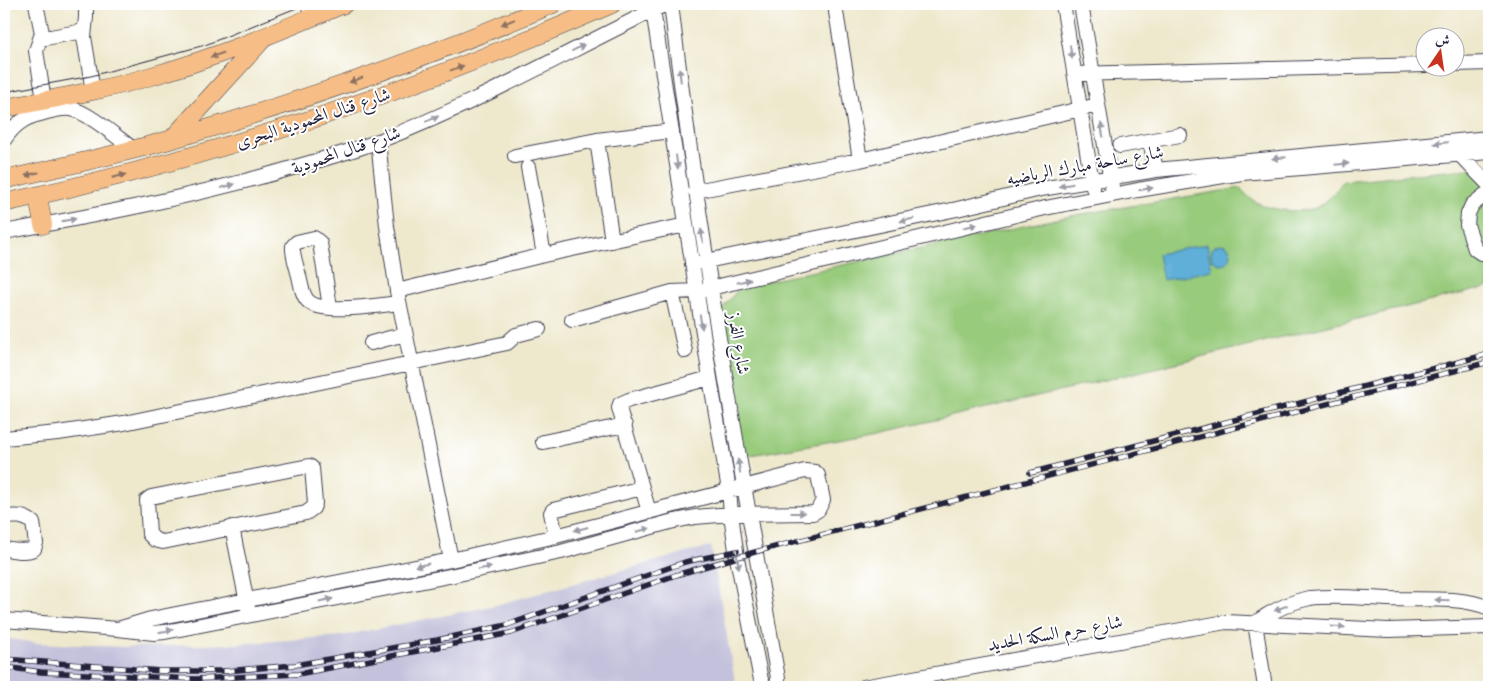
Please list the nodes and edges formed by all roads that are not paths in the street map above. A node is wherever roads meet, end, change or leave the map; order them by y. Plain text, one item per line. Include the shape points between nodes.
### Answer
1 (36, 4) edge
2 (86, 4) edge
3 (344, 4) edge
4 (553, 4) edge
5 (612, 4) edge
6 (671, 4) edge
7 (836, 4) edge
8 (1063, 4) edge
9 (1081, 4) edge
10 (659, 7) edge
11 (310, 10) edge
12 (83, 31) junction
13 (265, 37) junction
14 (40, 39) junction
15 (1489, 63) edge
16 (1416, 64) edge
17 (1466, 64) edge
18 (1075, 74) junction
19 (1093, 74) junction
20 (93, 91) junction
21 (44, 100) junction
22 (1098, 105) junction
23 (4, 108) edge
24 (1080, 108) junction
25 (676, 123) junction
26 (1180, 136) dead end
27 (1489, 138) edge
28 (172, 139) junction
29 (4, 140) edge
30 (597, 140) junction
31 (378, 141) junction
32 (1150, 141) junction
33 (1120, 146) dead end
34 (133, 149) junction
35 (1489, 152) edge
36 (1460, 155) junction
37 (516, 156) dead end
38 (860, 160) junction
39 (528, 167) dead end
40 (1156, 170) junction
41 (1110, 178) junction
42 (4, 180) edge
43 (1092, 181) junction
44 (695, 190) junction
45 (1488, 190) edge
46 (1113, 195) junction
47 (38, 196) junction
48 (1095, 198) junction
49 (4, 203) edge
50 (686, 224) junction
51 (43, 225) junction
52 (4, 232) edge
53 (612, 241) junction
54 (1489, 252) edge
55 (544, 255) junction
56 (699, 263) junction
57 (711, 288) junction
58 (696, 291) junction
59 (672, 292) junction
60 (398, 297) junction
61 (330, 307) junction
62 (572, 320) dead end
63 (539, 329) dead end
64 (405, 334) junction
65 (371, 343) dead end
66 (685, 350) dead end
67 (410, 363) junction
68 (710, 378) junction
69 (624, 425) junction
70 (4, 438) edge
71 (543, 442) dead end
72 (642, 488) junction
73 (736, 488) junction
74 (692, 502) junction
75 (666, 507) junction
76 (649, 512) junction
77 (731, 514) junction
78 (749, 514) junction
79 (4, 517) edge
80 (695, 517) junction
81 (670, 522) junction
82 (232, 527) junction
83 (556, 536) junction
84 (4, 549) edge
85 (451, 560) junction
86 (246, 600) junction
87 (1489, 608) edge
88 (250, 616) junction
89 (4, 620) edge
90 (1254, 622) junction
91 (1489, 627) edge
92 (118, 629) junction
93 (765, 687) edge
94 (777, 687) edge
95 (863, 687) edge
96 (1266, 687) edge

1 - 14 street via 42,33
2 - 12 street
3 - 11 main road
4 -> 28 main road, شارع قنال المحمودية البحرى via 357,80
47 -> 5 main road, شارع قنال المحمودية البحرى via 173,162 315,119 466,65
25 -> 6 street, شارع الفرز
7 - 38 street
8 -> 18 street
9 - 19 street
10 - 25 street, شارع الفرز
31 -> 10 street, شارع قنال المحمودية via 505,85
11 - 13 main road
12 - 14 street
12 - 20 street
13 -> 20 main road via 149,77
13 - 28 main road
14 - 21 street via 36,51
15 - 17 street
16 - 19 street
18 - 19 street
18 - 24 street
19 - 22 street
20 - 21 main road
21 - 23 main road
22 - 24 street
41 -> 22 street
24 - 38 street
24 - 43 street
25 - 30 street
25 - 44 street, شارع الفرز
25 -> 50 street, شارع الفرز
26 - 32 street
27 -> 40 street, شارع ساحة مبارك الرياضيه
28 - 34 main road, شارع قنال المحمودية البحرى
29 - 34 street via 22,120 66,109 81,113
30 - 37 street
30 - 53 street
51 -> 31 street, شارع قنال المحمودية via 219,188
31 - 60 street
32 - 33 street
32 - 40 street
34 -> 42 main road, شارع قنال المحمودية البحرى
35 - 36 street, شارع ساحة مبارك الرياضيه
36 - 45 street
46 -> 36 street, شارع ساحة مبارك الرياضيه via 1242,174
38 - 44 street
39 - 55 street
40 - 41 street, شارع ساحة مبارك الرياضيه
41 - 43 street, شارع ساحة مبارك الرياضيه
41 - 46 street
43 - 48 street
43 -> 56 street, شارع ساحة مبارك الرياضيه
56 -> 44 street, شارع الفرز
45 - 54 street via 1472,205 1467,220 1475,249 1481,253
46 - 48 street, شارع ساحة مبارك الرياضيه
47 - 49 main road, شارع قنال المحمودية البحرى
47 - 51 main road
57 -> 48 street, شارع ساحة مبارك الرياضيه
50 - 53 street
50 - 56 street, شارع الفرز
51 - 52 street, شارع قنال المحمودية
53 - 55 street
55 - 60 street
56 - 57 street, شارع الفرز
56 - 58 street, شارع الفرز
57 - 58 street, شارع ساحة مبارك الرياضيه
73 -> 57 street, شارع الفرز
58 - 59 street, شارع ساحة مبارك الرياضيه
58 -> 68 street, شارع الفرز
59 - 62 street, شارع ساحة مبارك الرياضيه
59 - 66 street
60 - 61 street via 351,308
60 - 64 street
61 - 61 street via 316,306 305,297 292,249 297,242 314,238 320,243
63 - 67 street via 516,335 507,343
64 - 65 street
64 - 67 street
67 - 70 street via 124,423
67 - 85 street
68 - 69 street via 622,403 619,408
68 - 73 street, شارع الفرز
69 - 71 street
69 - 72 street
72 - 76 street
72 - 83 street via 553,510
73 - 74 street
73 - 77 street, شارع الفرز
73 - 78 street, شارع الفرز
78 -> 73 street via 813,513 823,500 818,475 805,471
74 - 75 street
74 - 80 street
75 - 76 street
75 - 81 street
76 -> 83 street
77 - 78 street
77 - 80 street
77 -> 93 street, شارع الفرز via 759,671
78 - 94 street, شارع الفرز
79 - 84 street via 29,519 33,523 36,543 34,549 23,552
80 - 81 street
88 -> 81 street via 561,552
82 - 82 street via 163,542 155,540 149,534 147,500 156,494 296,468 312,468 315,503 310,511
82 - 86 street
83 - 85 street
85 -> 86 street
86 - 88 street
86 - 92 street via 151,618
87 -> 90 street, شارع حرم السكة الحديد via 1463,601 1311,598 1291,603
92 -> 88 street via 154,633
89 - 92 street
90 -> 91 street, شارع حرم السكة الحديد via 1388,630
90 - 95 street, شارع حرم السكة الحديد via 1214,624
90 - 96 street

